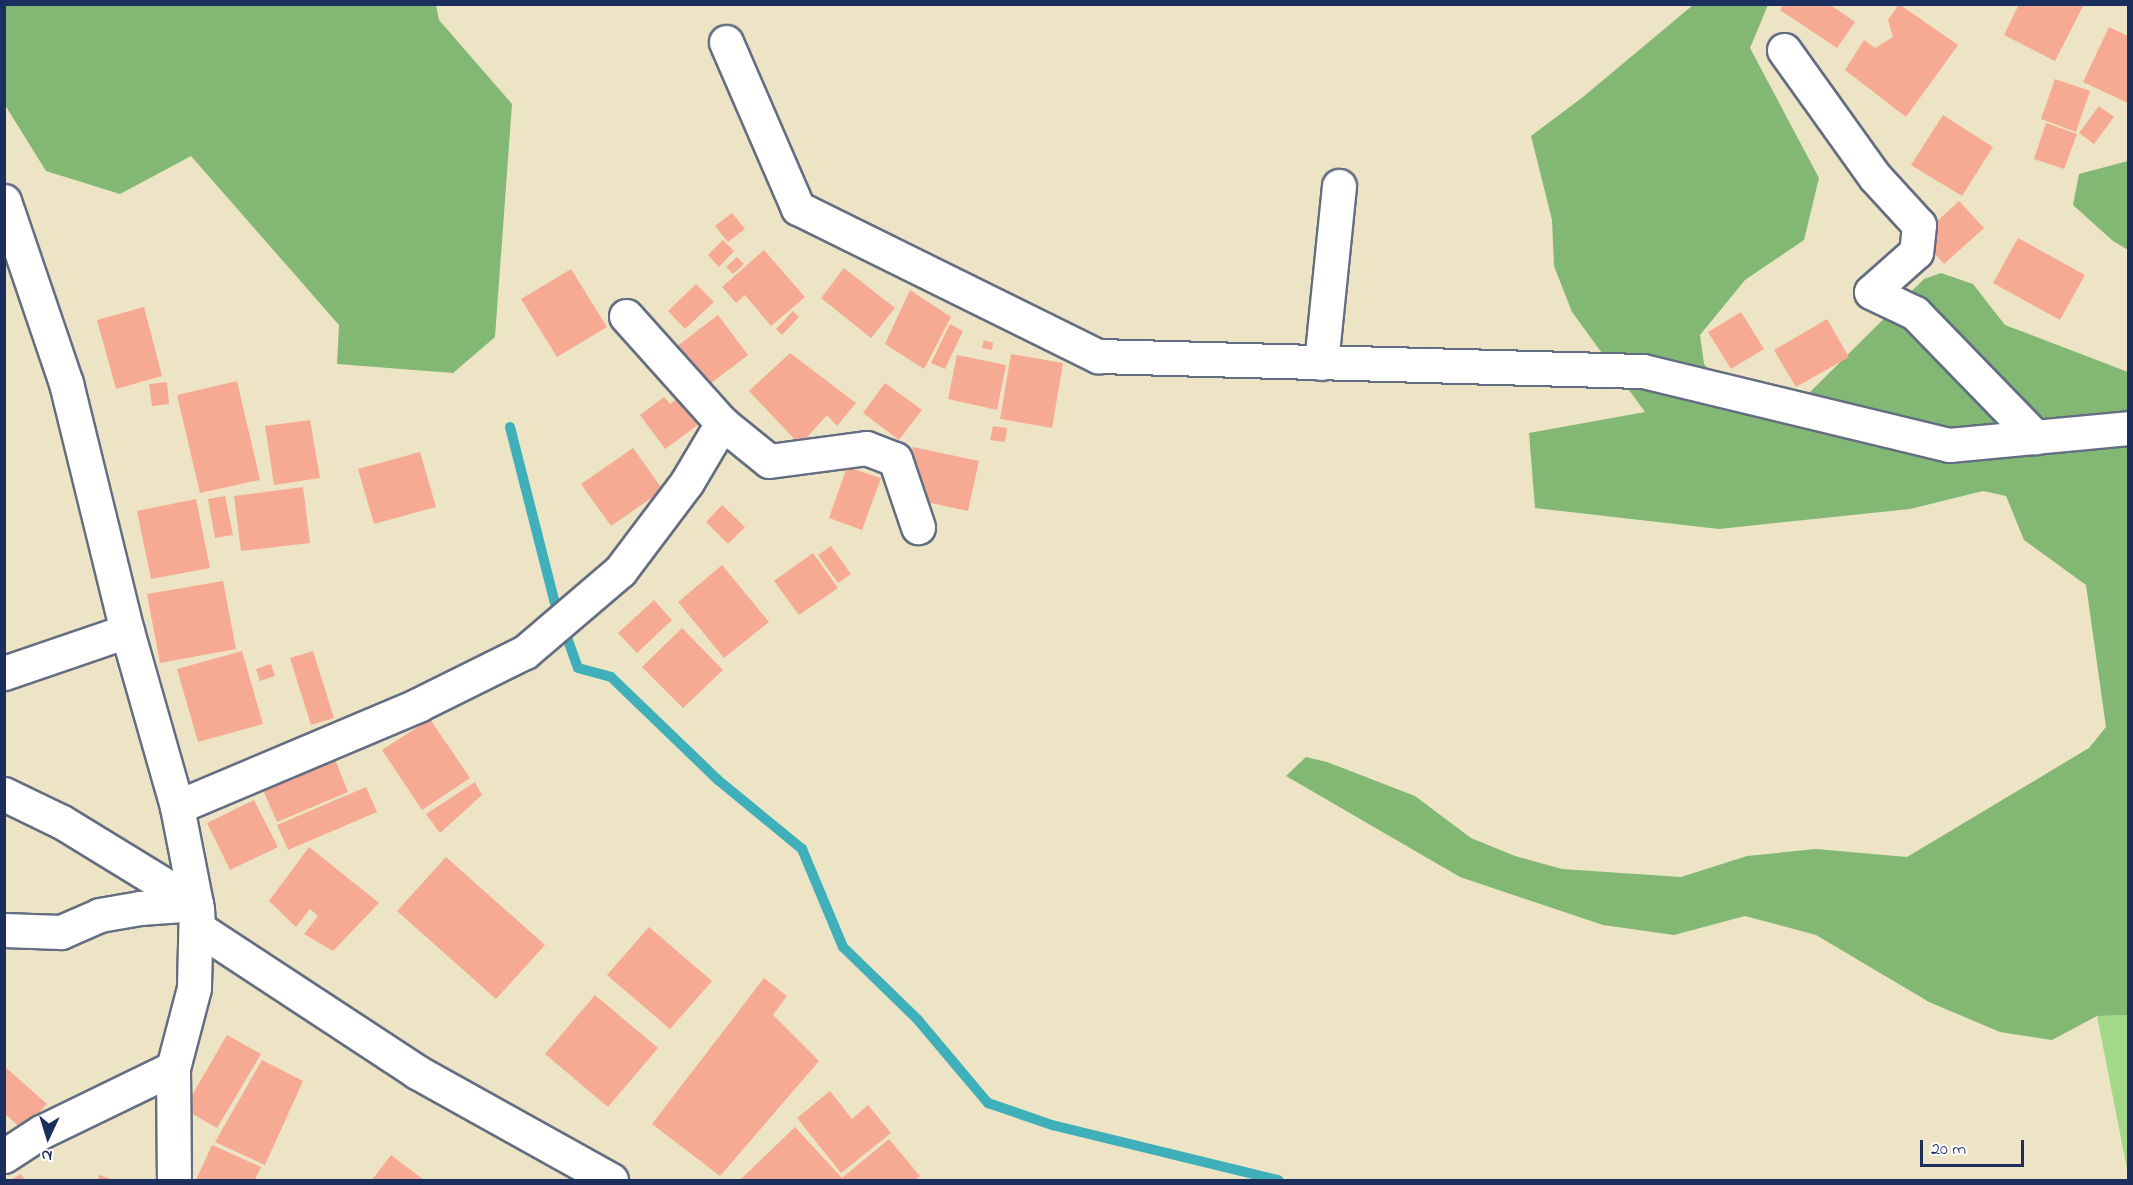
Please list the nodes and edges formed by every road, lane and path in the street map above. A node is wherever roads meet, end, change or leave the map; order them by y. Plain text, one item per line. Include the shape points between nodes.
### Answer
1 (726, 42) dead end
2 (1784, 50) dead end
3 (1339, 186) dead end
4 (4, 201) edge
5 (626, 316) dead end
6 (1321, 363) junction
7 (722, 423) junction
8 (2128, 428) edge
9 (2035, 437) junction
10 (918, 527) dead end
11 (127, 631) junction
12 (4, 673) edge
13 (4, 794) edge
14 (177, 807) junction
15 (196, 904) junction
16 (4, 930) edge
17 (173, 1068) junction
18 (4, 1156) edge
19 (174, 1180) edge
20 (611, 1180) edge

1 - 6 street via 798,208 1098,356
2 - 9 street via 1875,177 1919,225 1916,252 1871,292 1916,313
3 - 6 street
4 - 11 street via 66,383
5 - 7 street
6 - 9 street via 1643,371 1949,445
7 - 10 street via 769,461 866,448 895,459
7 - 14 street via 687,482 620,572 525,652 418,705
8 - 9 street
11 - 12 street
11 - 14 street
13 - 15 street via 62,822
14 - 15 street
15 - 16 street via 100,915 61,932
15 - 17 street via 194,988
15 - 20 street via 198,928 417,1072
17 - 18 street via 41,1132
17 - 19 street

